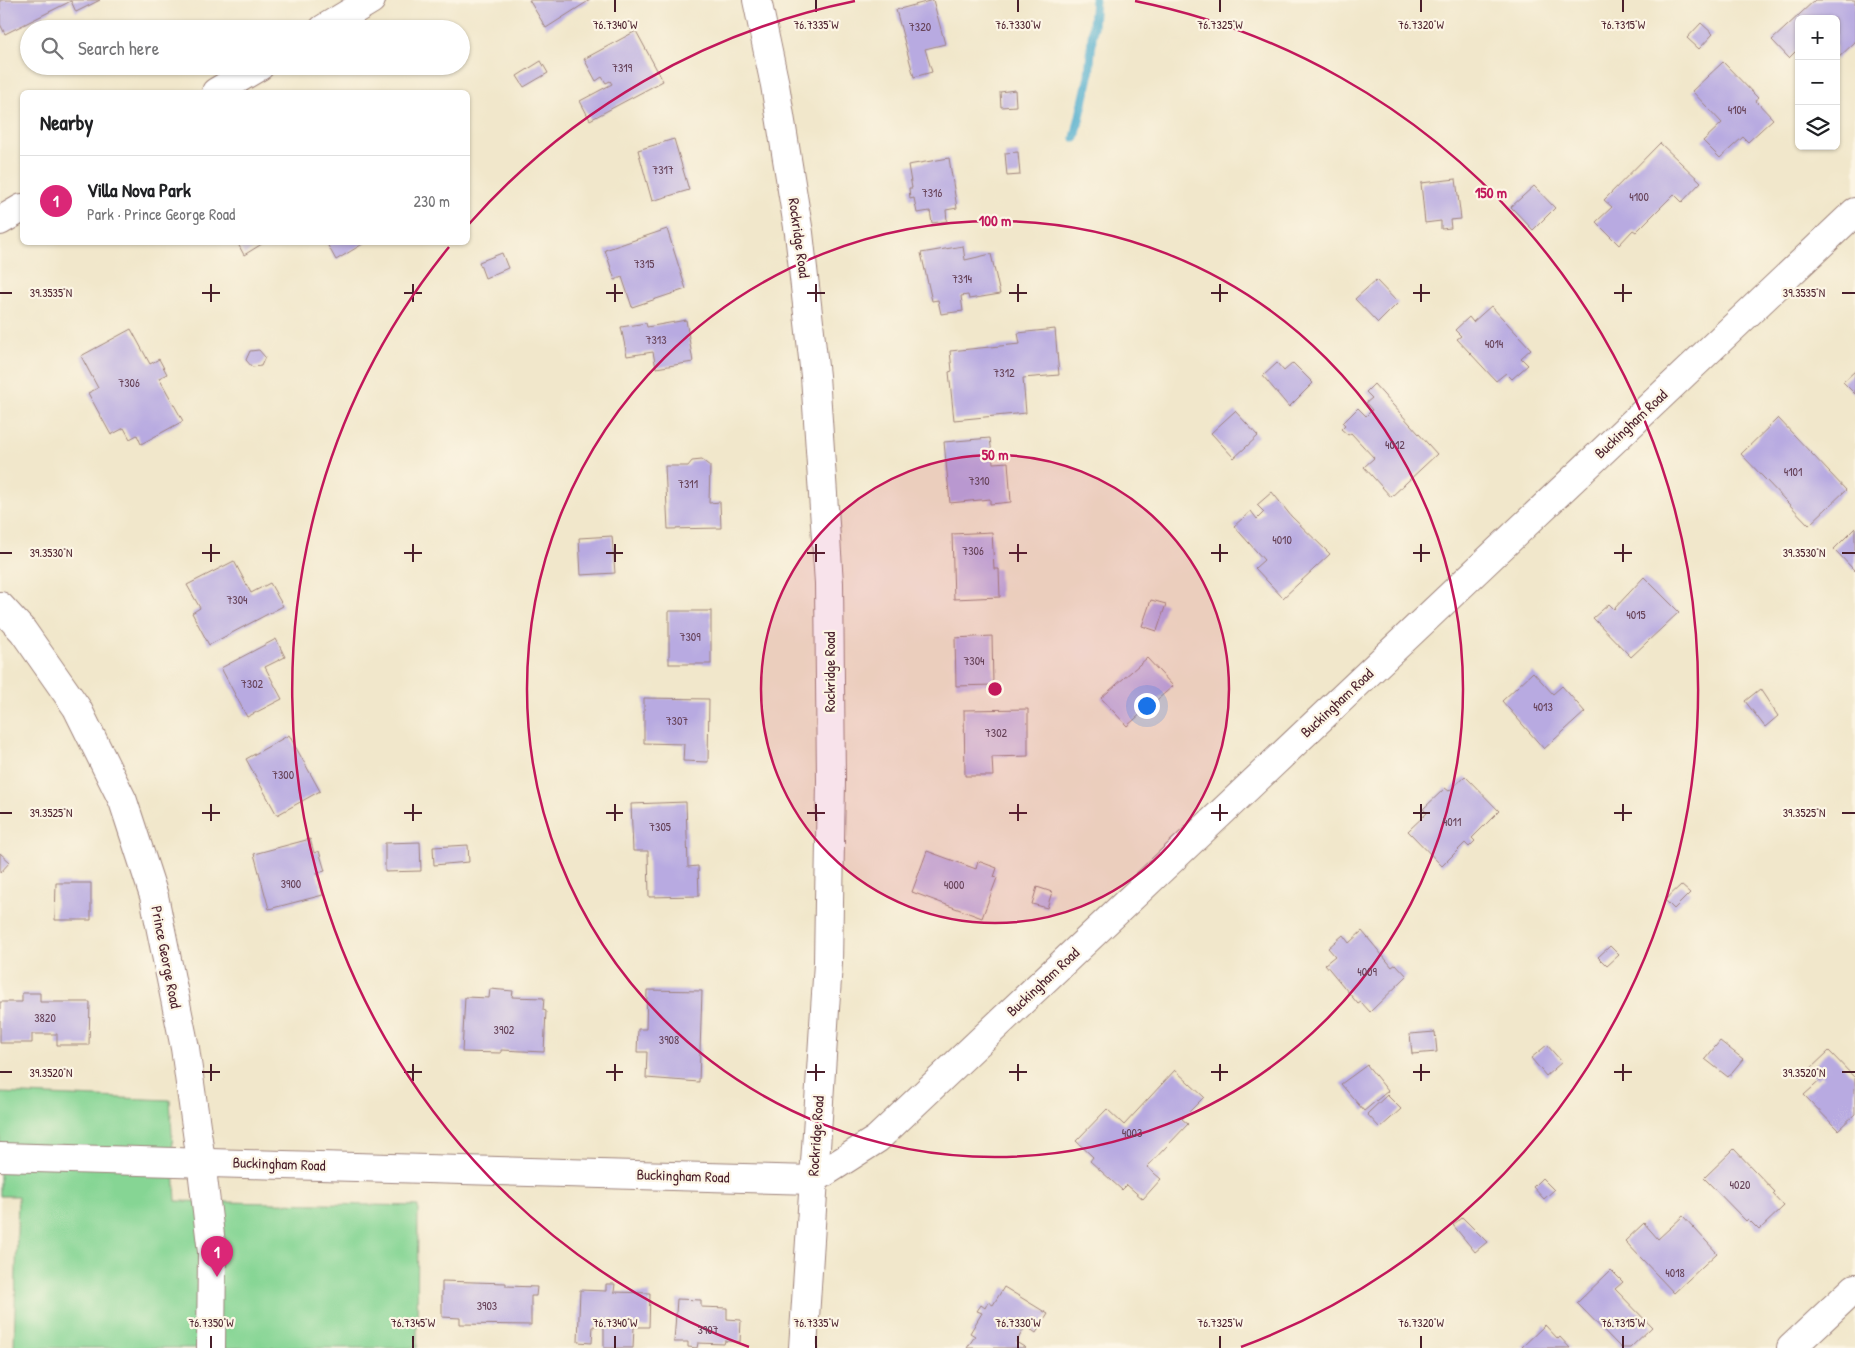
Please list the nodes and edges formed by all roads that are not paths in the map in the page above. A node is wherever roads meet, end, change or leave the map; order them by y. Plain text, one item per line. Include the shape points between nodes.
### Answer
1 (371, 0) edge
2 (757, 0) edge
3 (338, 20) edge
4 (245, 75) edge
5 (219, 90) edge
6 (20, 209) edge
7 (1855, 212) edge
8 (0, 221) edge
9 (0, 606) edge
10 (0, 1157) edge
11 (202, 1161) junction
12 (813, 1180) junction
13 (1855, 1288) edge
14 (211, 1348) edge
15 (803, 1348) edge
16 (1791, 1348) edge

1 - 3 street
2 - 12 street, Rockridge Road via 775,85 799,233 815,376 829,584 831,780 828,963
4 - 5 street
6 - 8 street
7 - 12 street, Buckingham Road via 877,1139
9 - 11 street, Prince George Road via 23,631 77,708 123,801 154,896 185,1048
10 - 11 street, Buckingham Road
11 - 12 street, Buckingham Road
11 - 14 street, Prince George Road via 212,1252
12 - 15 street, Rockridge Road
13 - 16 street

